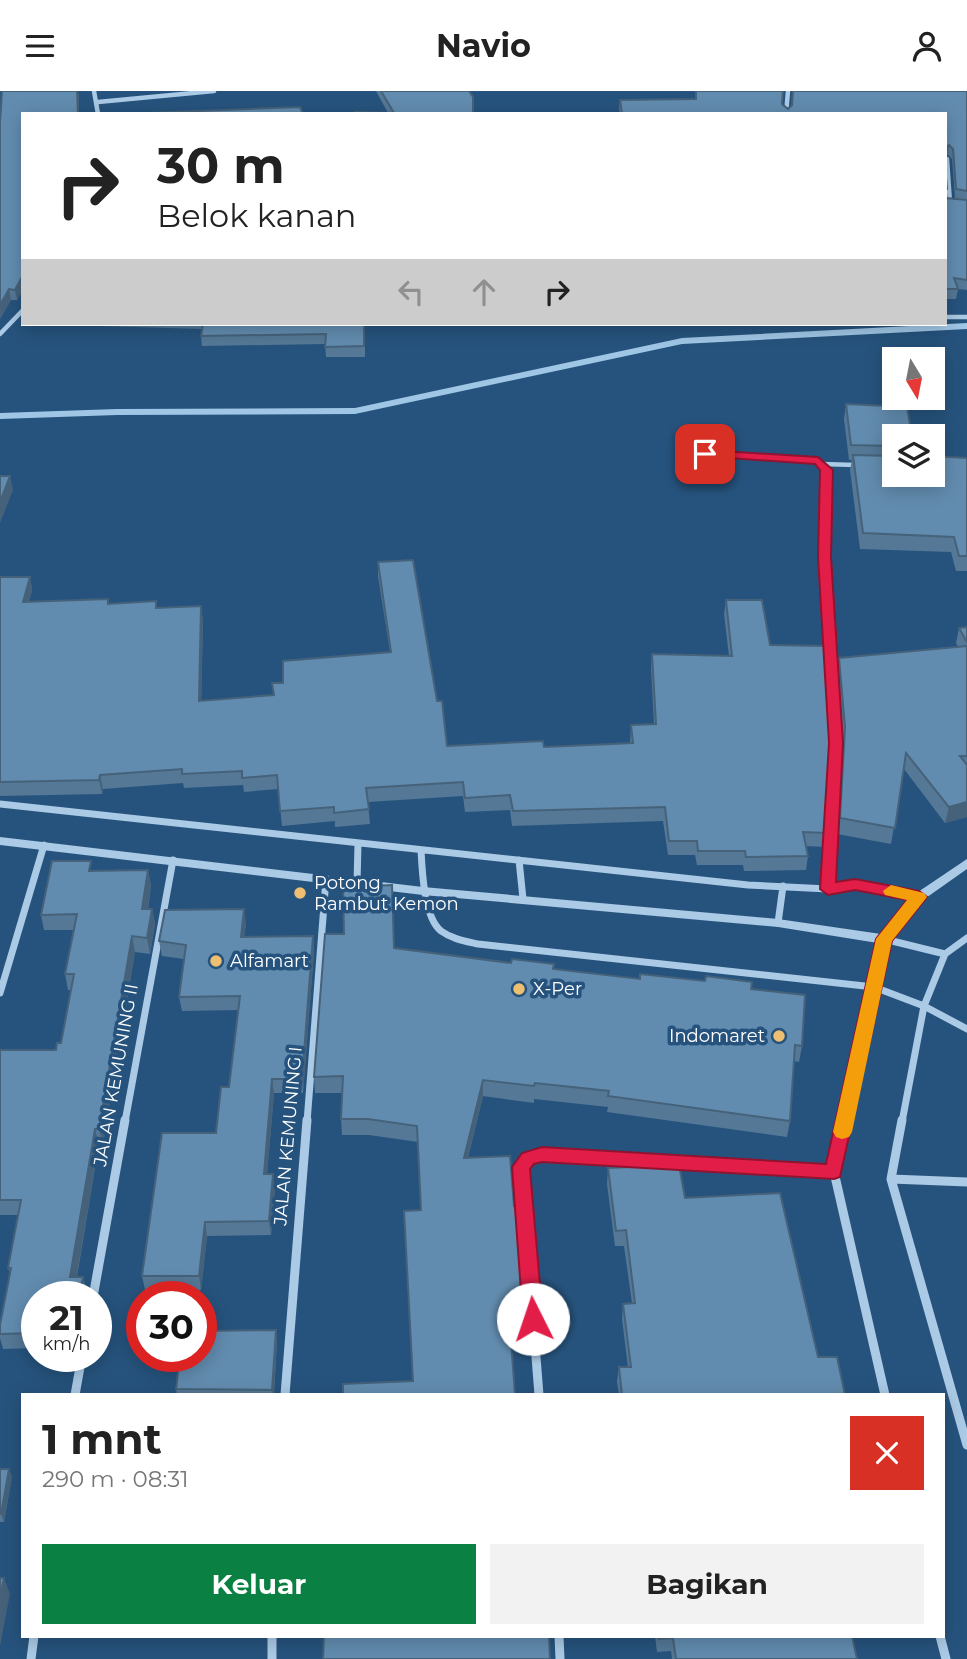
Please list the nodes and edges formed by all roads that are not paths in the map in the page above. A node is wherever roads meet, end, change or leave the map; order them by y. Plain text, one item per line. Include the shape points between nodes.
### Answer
1 (94, 91) edge
2 (214, 91) edge
3 (788, 91) edge
4 (98, 102) junction
5 (99, 112) edge
6 (786, 112) edge
7 (947, 159) edge
8 (948, 203) edge
9 (959, 204) edge
10 (21, 312) edge
11 (947, 317) edge
12 (967, 317) edge
13 (0, 334) edge
14 (682, 453) dead end
15 (821, 464) junction
16 (858, 465) edge
17 (0, 804) edge
18 (0, 841) edge
19 (358, 843) junction
20 (44, 845) junction
21 (421, 850) junction
22 (173, 860) junction
23 (519, 860) junction
24 (967, 863) edge
25 (357, 879) junction
26 (326, 880) junction
27 (422, 885) junction
28 (828, 889) junction
29 (782, 890) junction
30 (523, 893) junction
31 (919, 897) junction
32 (779, 918) junction
33 (967, 938) edge
34 (884, 939) junction
35 (945, 954) junction
36 (874, 987) junction
37 (0, 993) edge
38 (924, 1006) junction
39 (967, 1029) edge
40 (834, 1172) junction
41 (891, 1179) junction
42 (967, 1182) edge
43 (96, 1281) edge
44 (79, 1372) edge
45 (75, 1393) edge
46 (285, 1393) edge
47 (539, 1393) edge
48 (885, 1393) edge
49 (967, 1445) edge
50 (34, 1638) edge
51 (272, 1638) edge
52 (559, 1638) edge
53 (941, 1638) edge
54 (31, 1659) edge
55 (272, 1659) edge
56 (560, 1659) edge
57 (946, 1659) edge

1 - 4 street
2 - 4 street
3 - 6 street
4 - 5 street
7 - 8 street
8 - 9 street
10 - 13 street
11 - 12 street
14 - 15 street
15 - 16 lane
15 - 28 street via 826,470 824,557 836,743
17 - 19 street
18 - 20 street
19 - 21 street
19 - 25 street
20 - 22 street
20 - 37 street
21 - 23 street
21 - 27 street
22 - 26 street
22 - 43 street, JALAN KEMUNING II
23 - 29 street
23 - 30 street
24 - 31 street
25 - 26 street
25 - 27 street
26 - 46 street, JALAN KEMUNING I
27 - 30 street
27 - 36 street via 438,929 478,944
28 - 29 street
28 - 31 street via 855,885
29 - 32 street
30 - 32 street
31 - 34 street
32 - 34 street
33 - 35 street
34 - 35 street
34 - 36 street
35 - 38 street
36 - 38 street
36 - 40 street
38 - 39 street
38 - 41 street
40 - 47 street via 542,1155 528,1158 521,1167
40 - 48 street
41 - 42 street
41 - 49 street
44 - 45 street
50 - 54 street
51 - 55 street
52 - 56 street
53 - 57 street

